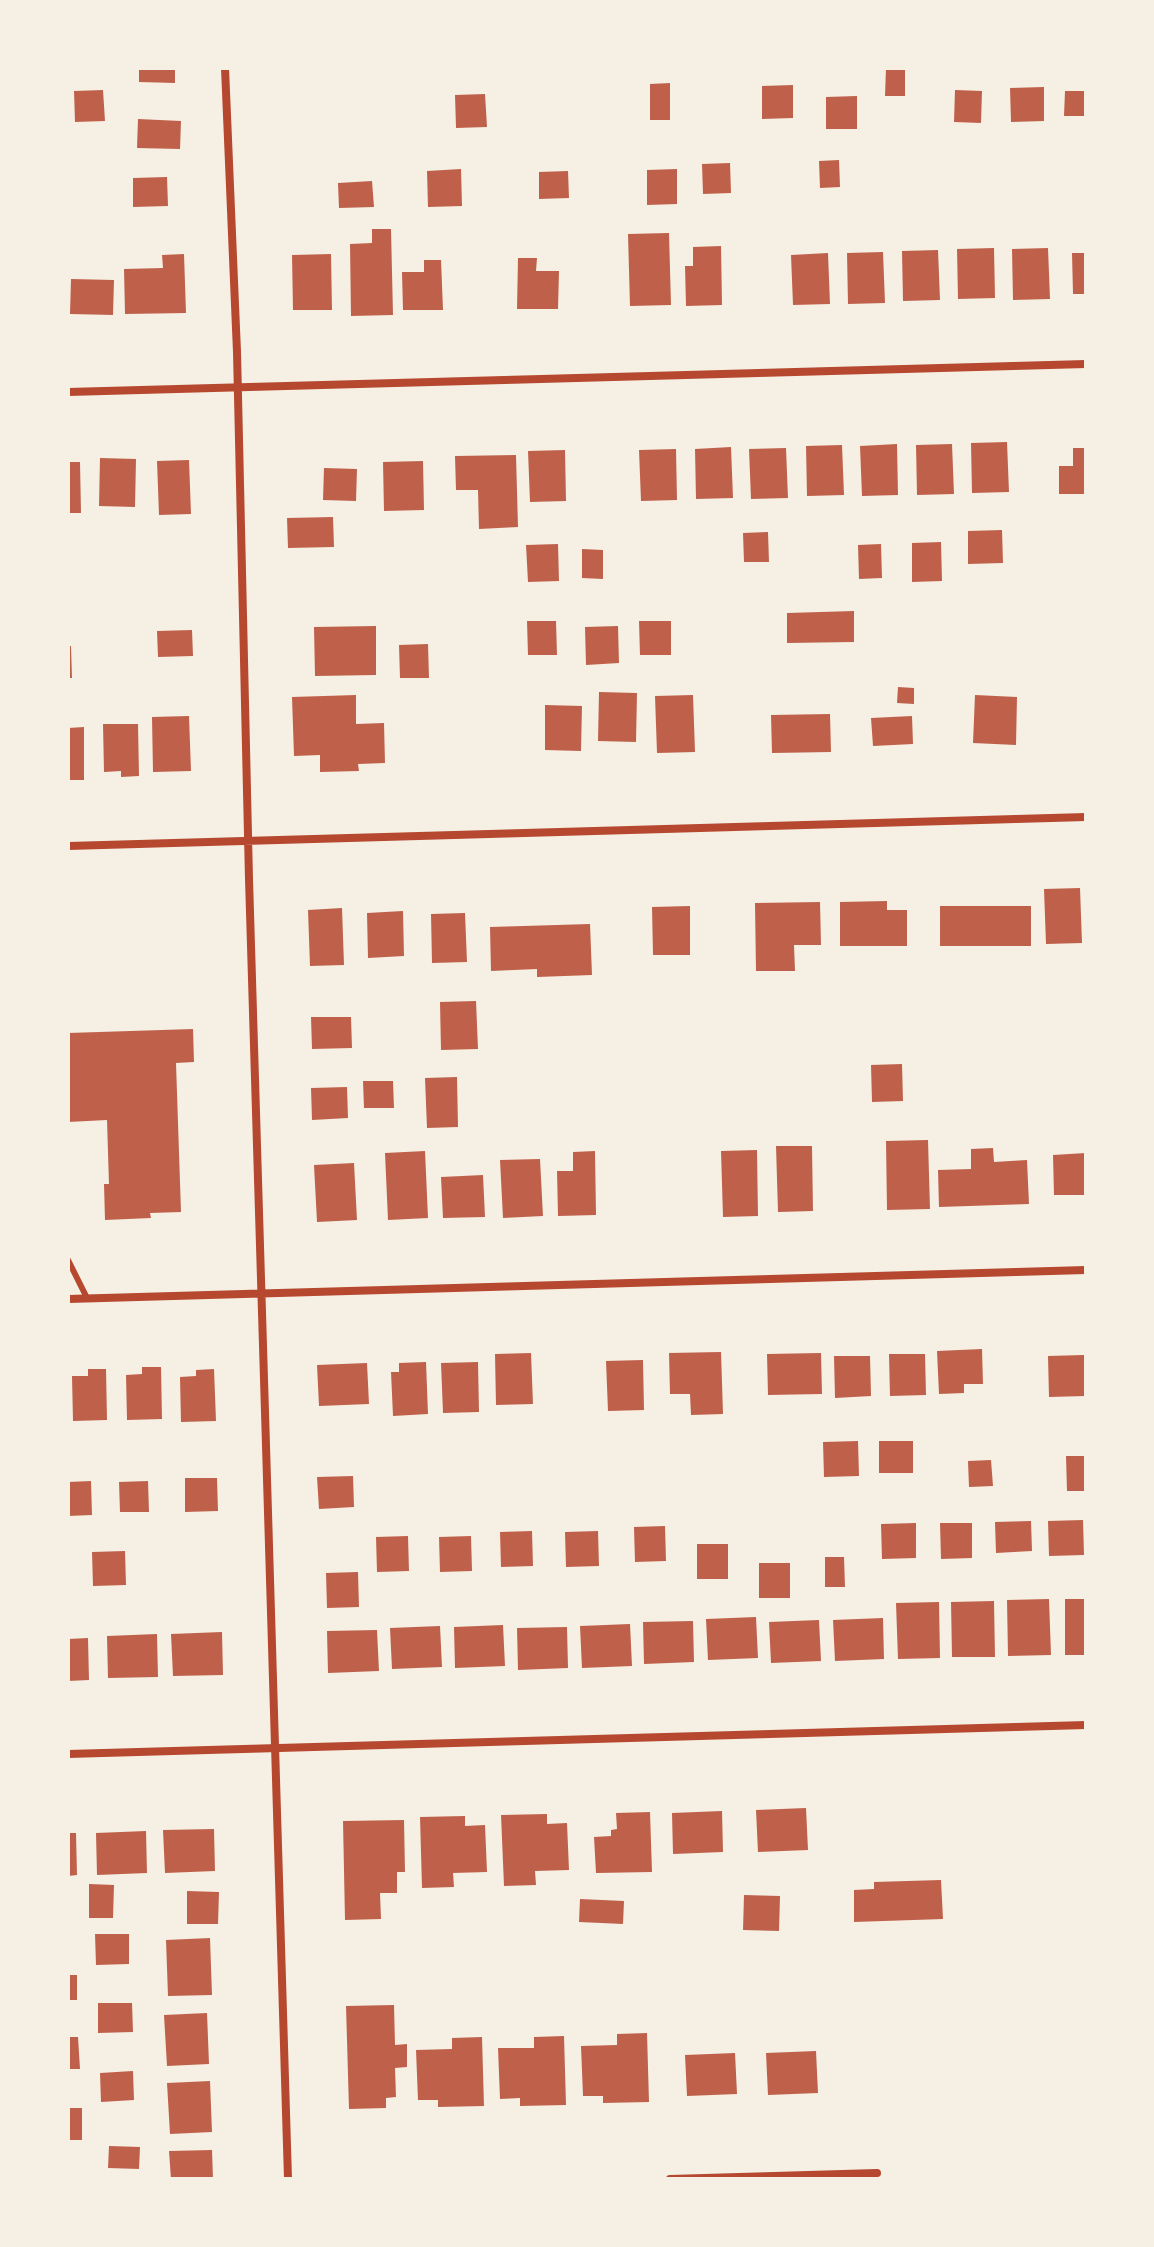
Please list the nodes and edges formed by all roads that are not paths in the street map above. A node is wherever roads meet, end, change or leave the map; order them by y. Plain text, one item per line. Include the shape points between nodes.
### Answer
1 (225, 68) edge
2 (1086, 364) edge
3 (238, 387) junction
4 (68, 392) edge
5 (1086, 817) edge
6 (248, 841) junction
7 (68, 846) edge
8 (68, 1260) edge
9 (1086, 1270) edge
10 (262, 1294) junction
11 (87, 1298) junction
12 (68, 1299) edge
13 (1086, 1725) edge
14 (275, 1748) junction
15 (68, 1754) edge
16 (877, 2173) dead end
17 (288, 2179) edge
18 (670, 2179) edge
19 (687, 2179) edge

1 - 3 street
2 - 3 street
3 - 4 street
3 - 6 street
5 - 6 street
6 - 7 street
6 - 10 street
8 - 11 lane
9 - 10 street
10 - 11 street
10 - 14 street
11 - 12 street
13 - 14 street
14 - 15 street
14 - 17 street
16 - 19 street
18 - 19 street

